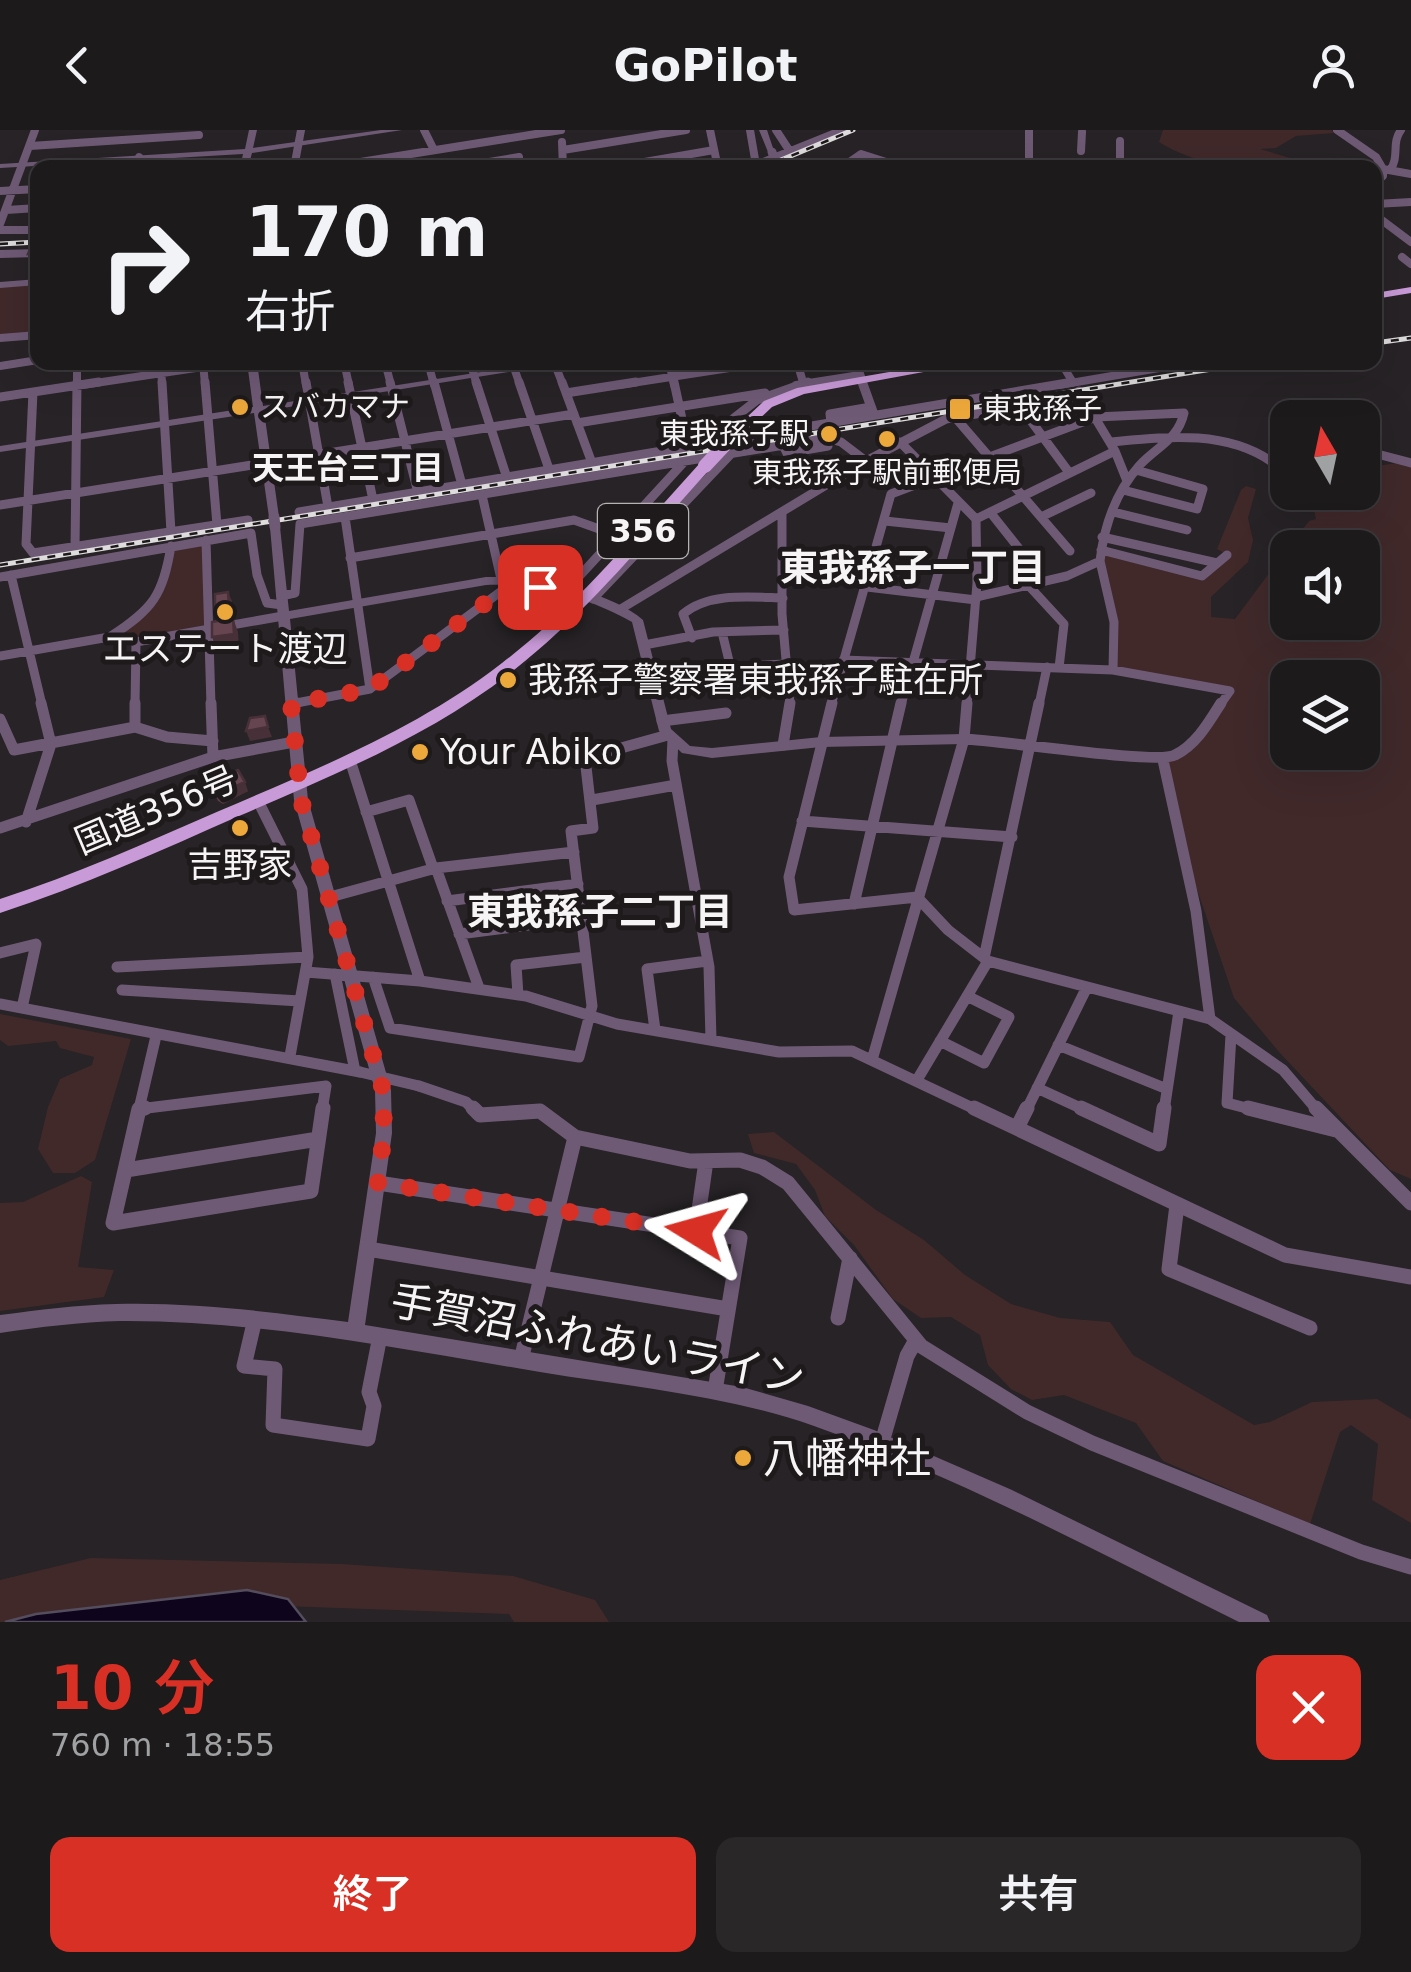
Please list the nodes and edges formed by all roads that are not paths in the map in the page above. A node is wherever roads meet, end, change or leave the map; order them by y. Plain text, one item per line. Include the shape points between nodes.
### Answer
1 (36, 130) edge
2 (254, 130) edge
3 (301, 130) edge
4 (398, 130) edge
5 (424, 130) edge
6 (561, 130) edge
7 (686, 130) edge
8 (710, 130) edge
9 (750, 130) edge
10 (763, 130) edge
11 (776, 130) edge
12 (817, 130) edge
13 (843, 130) edge
14 (1029, 130) edge
15 (1337, 130) edge
16 (1401, 130) edge
17 (1082, 132) edge
18 (200, 133) edge
19 (518, 137) junction
20 (823, 140) junction
21 (1120, 141) dead end
22 (298, 145) junction
23 (30, 146) junction
24 (434, 150) junction
25 (562, 150) junction
26 (714, 150) junction
27 (248, 151) junction
28 (1081, 151) dead end
29 (791, 153) junction
30 (193, 154) junction
31 (518, 157) junction
32 (151, 160) edge
33 (191, 160) edge
34 (246, 160) edge
35 (295, 160) edge
36 (395, 160) edge
37 (500, 160) edge
38 (518, 160) edge
39 (563, 160) edge
40 (656, 160) edge
41 (716, 160) edge
42 (752, 160) edge
43 (770, 160) edge
44 (775, 160) edge
45 (852, 160) edge
46 (879, 160) edge
47 (1029, 160) edge
48 (1120, 160) edge
49 (1378, 160) edge
50 (22, 164) junction
51 (30, 164) edge
52 (1382, 165) edge
53 (0, 166) edge
54 (1386, 170) junction
55 (1411, 174) edge
56 (1382, 177) edge
57 (30, 189) edge
58 (13, 190) junction
59 (0, 191) edge
60 (1411, 202) edge
61 (1382, 204) edge
62 (30, 208) edge
63 (6, 210) junction
64 (1382, 220) edge
65 (0, 227) edge
66 (30, 229) edge
67 (1411, 242) edge
68 (30, 253) edge
69 (0, 254) edge
70 (1402, 256) dead end
71 (1411, 264) edge
72 (30, 283) edge
73 (0, 285) edge
74 (1411, 290) edge
75 (1382, 295) edge
76 (30, 336) edge
77 (0, 338) edge
78 (30, 361) edge
79 (0, 366) edge
80 (77, 370) edge
81 (152, 370) edge
82 (162, 370) edge
83 (203, 370) edge
84 (253, 370) edge
85 (304, 370) edge
86 (346, 370) edge
87 (387, 370) edge
88 (430, 370) edge
89 (473, 370) edge
90 (499, 370) edge
91 (514, 370) edge
92 (560, 370) edge
93 (670, 370) edge
94 (717, 370) edge
95 (799, 370) edge
96 (858, 370) edge
97 (900, 370) edge
98 (1065, 370) edge
99 (1148, 370) edge
100 (475, 377) junction
101 (672, 377) junction
102 (861, 378) junction
103 (803, 382) junction
104 (433, 383) junction
105 (1073, 383) junction
106 (76, 386) junction
107 (392, 390) junction
108 (33, 392) junction
109 (765, 393) junction
110 (566, 394) junction
111 (351, 396) junction
112 (1082, 396) junction
113 (0, 397) edge
114 (310, 402) junction
115 (678, 406) junction
116 (1020, 406) junction
117 (259, 410) junction
118 (873, 411) junction
119 (954, 416) junction
120 (1096, 417) junction
121 (207, 418) junction
122 (575, 418) junction
123 (532, 420) junction
124 (165, 424) junction
125 (491, 427) junction
126 (448, 434) junction
127 (1043, 436) junction
128 (1174, 436) junction
129 (76, 438) junction
130 (405, 441) junction
131 (900, 442) junction
132 (702, 443) junction
133 (31, 444) junction
134 (1112, 446) junction
135 (688, 447) junction
136 (362, 448) junction
137 (0, 449) edge
138 (785, 449) junction
139 (732, 453) junction
140 (318, 454) junction
141 (1380, 454) edge
142 (989, 456) junction
143 (1270, 460) edge
144 (685, 461) junction
145 (866, 462) junction
146 (1411, 462) edge
147 (266, 463) junction
148 (592, 463) junction
149 (1068, 470) junction
150 (1136, 470) junction
151 (213, 472) junction
152 (550, 472) junction
153 (507, 478) junction
154 (934, 478) junction
155 (168, 479) junction
156 (462, 485) junction
157 (1125, 486) junction
158 (820, 488) junction
159 (418, 492) junction
160 (1091, 493) dead end
161 (76, 494) junction
162 (482, 494) junction
163 (1020, 494) junction
164 (373, 500) junction
165 (28, 501) junction
166 (958, 503) junction
167 (0, 506) edge
168 (328, 507) junction
169 (299, 512) dead end
170 (782, 512) junction
171 (990, 512) junction
172 (1113, 512) junction
173 (344, 517) junction
174 (1041, 517) junction
175 (976, 519) junction
176 (248, 520) dead end
177 (885, 521) junction
178 (217, 526) junction
179 (951, 528) junction
180 (1187, 530) dead end
181 (170, 532) junction
182 (491, 535) junction
183 (616, 535) junction
184 (1102, 537) junction
185 (206, 540) junction
186 (171, 546) junction
187 (75, 548) junction
188 (1070, 552) dead end
189 (1227, 555) dead end
190 (1100, 556) junction
191 (350, 558) junction
192 (1218, 563) junction
193 (1017, 575) dead end
194 (6, 576) edge
195 (508, 580) junction
196 (1029, 586) junction
197 (867, 587) junction
198 (933, 595) junction
199 (580, 596) junction
200 (784, 598) junction
201 (976, 598) junction
202 (357, 603) junction
203 (282, 606) junction
204 (619, 610) junction
205 (208, 630) junction
206 (784, 630) junction
207 (722, 632) junction
208 (109, 637) junction
209 (692, 638) junction
210 (136, 642) junction
211 (644, 644) junction
212 (28, 651) junction
213 (0, 656) edge
214 (843, 660) junction
215 (914, 662) junction
216 (786, 664) junction
217 (971, 664) junction
218 (730, 665) junction
219 (1054, 668) junction
220 (1114, 670) junction
221 (652, 677) junction
222 (370, 689) junction
223 (291, 704) junction
224 (726, 713) dead end
225 (0, 719) edge
226 (662, 722) junction
227 (136, 727) junction
228 (671, 737) junction
229 (964, 739) junction
230 (891, 740) junction
231 (213, 741) junction
232 (294, 742) junction
233 (821, 742) junction
234 (50, 744) junction
235 (1034, 744) junction
236 (782, 745) junction
237 (213, 757) junction
238 (350, 760) junction
239 (1163, 760) junction
240 (298, 782) junction
241 (676, 785) junction
242 (592, 800) junction
243 (258, 801) junction
244 (366, 812) junction
245 (802, 821) junction
246 (26, 822) junction
247 (872, 826) junction
248 (0, 828) edge
249 (940, 832) junction
250 (1012, 837) junction
251 (574, 852) junction
252 (434, 868) junction
253 (388, 881) junction
254 (578, 884) junction
255 (917, 896) junction
256 (330, 897) junction
257 (447, 900) junction
258 (854, 904) junction
259 (0, 906) edge
260 (582, 918) junction
261 (459, 934) junction
262 (0, 953) edge
263 (586, 957) junction
264 (986, 959) junction
265 (707, 961) junction
266 (307, 964) junction
267 (117, 968) dead end
268 (343, 974) junction
269 (373, 977) junction
270 (420, 981) junction
271 (1088, 987) junction
272 (478, 988) junction
273 (122, 990) dead end
274 (518, 994) junction
275 (967, 996) junction
276 (300, 1001) junction
277 (0, 1004) edge
278 (22, 1008) junction
279 (1178, 1011) junction
280 (591, 1016) junction
281 (1210, 1019) junction
282 (655, 1030) junction
283 (1231, 1034) junction
284 (156, 1036) junction
285 (711, 1039) junction
286 (940, 1041) junction
287 (1058, 1045) junction
288 (290, 1056) junction
289 (872, 1060) junction
290 (357, 1072) junction
291 (918, 1080) junction
292 (1036, 1088) junction
293 (1167, 1090) junction
294 (139, 1109) junction
295 (1017, 1128) junction
296 (1336, 1130) junction
297 (575, 1137) junction
298 (318, 1138) junction
299 (706, 1161) junction
300 (126, 1170) junction
301 (378, 1183) junction
302 (1411, 1202) edge
303 (1177, 1205) junction
304 (557, 1210) junction
305 (696, 1231) junction
306 (368, 1249) junction
307 (850, 1258) junction
308 (1411, 1278) edge
309 (541, 1279) junction
310 (728, 1308) junction
311 (838, 1318) dead end
312 (256, 1319) junction
313 (0, 1324) edge
314 (1310, 1328) dead end
315 (354, 1332) junction
316 (380, 1336) junction
317 (916, 1340) junction
318 (521, 1360) junction
319 (715, 1391) junction
320 (882, 1442) junction
321 (1411, 1567) edge
322 (1260, 1622) edge

1 - 23 street
2 - 27 street
3 - 22 street
4 - 22 street
5 - 24 street
6 - 19 street
6 - 25 street
7 - 25 street
8 - 26 street
9 - 42 street
10 - 44 street, bridge
11 - 29 street
12 - 20 street
13 - 20 street
14 - 47 street
15 - 49 street
16 - 54 street via 1396,162
17 - 28 street
18 - 23 street
18 - 30 street
19 - 24 street
19 - 31 street
20 - 29 street
21 - 48 street
22 - 27 street
22 - 35 street
23 - 50 street
24 - 36 street
25 - 39 street
26 - 40 street
26 - 41 street
27 - 30 street
27 - 34 street
29 - 43 street
30 - 32 street
30 - 33 street
31 - 37 street
31 - 38 street
45 - 46 street via 860,154
50 - 51 street
50 - 53 street
50 - 58 street
52 - 54 street
54 - 55 street
54 - 56 street
57 - 58 street
58 - 59 street
58 - 63 street
60 - 61 street
62 - 63 street
63 - 65 street
64 - 67 street
65 - 66 street
68 - 69 street
70 - 71 street
72 - 73 street
74 - 75 highway
76 - 77 street
78 - 79 street
80 - 106 street
81 - 106 street
82 - 124 street
83 - 121 street
84 - 117 street
85 - 114 street
86 - 111 street
87 - 107 street
88 - 104 street
89 - 100 street
90 - 100 street
91 - 123 street
92 - 110 street
93 - 101 street
94 - 101 street
95 - 103 street
96 - 102 street
97 - 102 highway, 国道356号 / 356
98 - 105 street
99 - 105 street
100 - 104 street
100 - 125 street
101 - 110 street
101 - 115 street
102 - 103 street
102 - 118 street
102 - 199 highway, 国道356号 / 356, bridge via 778,399 758,411
103 - 109 street
104 - 107 street
104 - 126 street
105 - 112 street
105 - 118 street
106 - 108 street
106 - 129 street
107 - 111 street
107 - 130 street
108 - 113 street
108 - 133 street
109 - 115 street
109 - 132 street
110 - 122 street
111 - 114 street
111 - 136 street
112 - 116 street
112 - 120 street
114 - 117 street
114 - 140 street
115 - 122 street
115 - 135 street
116 - 119 street
116 - 127 street
117 - 121 street
117 - 147 street
118 - 132 street
119 - 131 street
119 - 142 street
120 - 127 street
120 - 128 street via 1184,413
120 - 134 street
121 - 124 street
121 - 151 street
122 - 123 street
122 - 148 street
123 - 125 street
123 - 152 street
124 - 129 street
124 - 155 street
125 - 126 street
125 - 153 street
126 - 130 street
126 - 156 street
127 - 142 street
127 - 149 street
128 - 134 street
128 - 143 street via 1238,446
128 - 150 street
129 - 133 street
129 - 161 street
130 - 136 street
130 - 159 street
131 - 145 street
131 - 154 street
132 - 135 street
133 - 137 street
133 - 165 street
134 - 149 street
134 - 157 street
135 - 148 street
136 - 140 street
136 - 164 street
138 - 139 street
138 - 145 street via 827,438
138 - 158 street via 798,474
139 - 144 street
139 - 199 street
140 - 147 street
140 - 168 street
141 - 146 street
142 - 154 street
142 - 163 street
144 - 162 street
144 - 183 street
145 - 158 street
147 - 151 street
147 - 203 street
148 - 152 street
149 - 163 street
150 - 157 street
150 - 157 street via 1204,489 1197,509
151 - 155 street
151 - 178 street
152 - 153 street
153 - 156 street
154 - 166 street
154 - 177 street via 891,494
155 - 161 street
155 - 181 street
156 - 159 street
157 - 172 street
158 - 170 street
159 - 164 street
160 - 174 street
161 - 165 street
161 - 187 street
162 - 173 street
162 - 182 street
163 - 171 street
163 - 174 street
164 - 168 street
165 - 167 street
165 - 187 street via 26,544 33,553
166 - 175 street
166 - 179 street
168 - 169 street
170 - 200 street
170 - 204 street
171 - 175 street
171 - 193 street via 1036,570
172 - 180 street
172 - 184 street
173 - 191 street
173 - 203 street via 300,524 296,593
174 - 188 street
175 - 201 street
176 - 178 street
177 - 179 street
177 - 197 street
178 - 181 street
179 - 198 street
181 - 187 street
182 - 183 street via 574,520
182 - 191 street
182 - 195 street
183 - 199 street
184 - 190 street
184 - 192 street
185 - 186 street
185 - 203 street via 252,533 267,603
185 - 205 street
186 - 194 street
186 - 208 street via 165,587 148,613
189 - 192 street
190 - 192 street via 1202,576
190 - 196 street
190 - 220 street via 1114,622
191 - 202 street
194 - 212 street
195 - 199 street
195 - 202 street
195 - 222 street
196 - 201 street
196 - 219 street via 1064,624
197 - 198 street
197 - 214 street
198 - 201 street
198 - 215 street
199 - 204 street
199 - 238 highway, 国道356号 / 356 via 526,652 480,687
200 - 206 street
200 - 209 street via 696,604 683,614
201 - 217 street
202 - 203 street
202 - 222 street
203 - 205 street
203 - 223 street
204 - 211 street via 637,620
205 - 210 street
205 - 231 street
206 - 207 street
206 - 216 street
207 - 209 street
207 - 218 street
208 - 210 street
208 - 212 street
209 - 211 street
210 - 227 street
211 - 221 street
212 - 213 street
212 - 234 street
214 - 215 street
214 - 233 street
215 - 217 street
215 - 230 street
216 - 218 street
216 - 236 street via 790,708
217 - 219 street
217 - 229 street
218 - 221 street
219 - 220 street
219 - 235 street
220 - 239 street via 1230,691 1188,748
221 - 226 street
222 - 223 street
223 - 232 street
224 - 226 street
225 - 234 street via 14,750
226 - 228 street
227 - 231 street
227 - 234 street
228 - 236 street via 700,753
228 - 241 street
228 - 242 street via 585,758
229 - 230 street
229 - 235 street
229 - 249 street
230 - 233 street
230 - 247 street
231 - 237 street
232 - 237 street
232 - 240 street
233 - 236 street
233 - 245 street
234 - 246 street
235 - 239 street
235 - 250 street
237 - 246 street
238 - 240 highway, 国道356号 / 356
238 - 244 street
239 - 281 street via 1196,911
240 - 243 highway, 国道356号 / 356
240 - 256 street
241 - 242 street
241 - 265 street
242 - 251 street via 593,828 571,832
243 - 259 highway, 国道356号 / 356
243 - 266 street via 302,889
244 - 252 street via 409,800
244 - 253 street
245 - 247 street
245 - 258 street via 788,877 794,910
246 - 248 street
247 - 249 street
247 - 258 street
249 - 250 street
249 - 255 street
250 - 264 street
251 - 252 street
251 - 254 street
252 - 253 street
252 - 257 street
253 - 256 street
253 - 270 street
254 - 257 street
254 - 260 street
255 - 258 street
255 - 264 street
255 - 289 street
256 - 268 street
257 - 261 street
260 - 261 street
260 - 263 street
261 - 272 street
262 - 278 street via 36,944
263 - 274 street via 516,965
263 - 280 street
264 - 271 street
264 - 275 street
265 - 282 street via 647,969
265 - 285 street
266 - 267 street
266 - 268 street
266 - 276 street
268 - 269 street
268 - 290 street
268 - 301 street via 383,1090
269 - 270 street
269 - 280 street via 390,1028 579,1056
270 - 272 street
271 - 279 street
271 - 287 street
272 - 274 street
273 - 276 street
274 - 280 street
275 - 286 street
275 - 286 street via 1008,1017 984,1062
276 - 288 street
277 - 278 street
278 - 284 street
279 - 281 street
279 - 293 street
280 - 282 street
281 - 283 street
282 - 285 street
283 - 296 street via 1282,1070
283 - 296 street via 1228,1102
284 - 288 street
284 - 294 street
285 - 289 street via 792,1053 852,1051
286 - 291 street
287 - 292 street
287 - 293 street
288 - 290 street
289 - 291 street
290 - 297 street, bridge via 466,1102 480,1114 540,1112
291 - 295 street
292 - 293 street via 1159,1144
292 - 295 street
294 - 298 street via 326,1086
294 - 300 street
295 - 303 street
296 - 302 street
297 - 299 street
297 - 304 street
298 - 300 street
298 - 300 street via 311,1190 114,1223
299 - 305 street
299 - 307 street via 734,1159 779,1176
301 - 304 street
301 - 306 street
303 - 308 street via 1285,1254
303 - 314 street via 1169,1269
304 - 305 street
304 - 309 street
305 - 310 street via 740,1238
306 - 309 street
306 - 315 street
307 - 311 street
307 - 317 street
309 - 310 street
309 - 318 street
310 - 319 street
312 - 313 street, 手賀沼ふれあいライン via 149,1309
312 - 315 street, 手賀沼ふれあいライン
312 - 316 street via 244,1366 275,1370 273,1425 368,1439
315 - 316 street, 手賀沼ふれあいライン
316 - 318 street, 手賀沼ふれあいライン
317 - 320 street
317 - 321 street via 1027,1412 1092,1443
318 - 319 street, 手賀沼ふれあいライン
319 - 320 street, 手賀沼ふれあいライン via 800,1411
320 - 322 street, 手賀沼ふれあいライン

